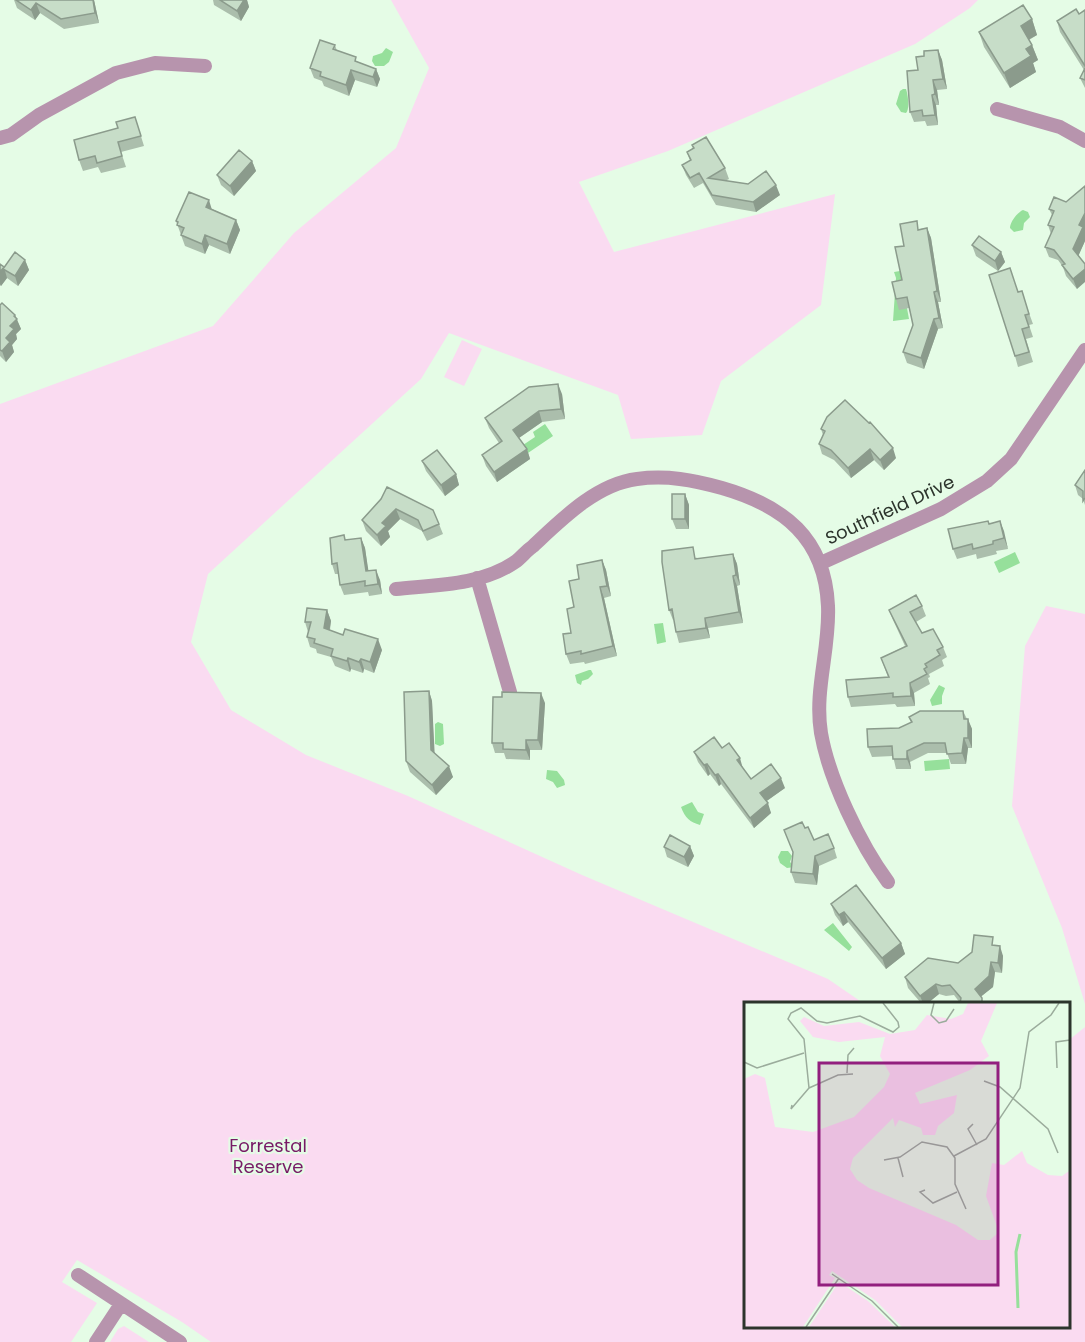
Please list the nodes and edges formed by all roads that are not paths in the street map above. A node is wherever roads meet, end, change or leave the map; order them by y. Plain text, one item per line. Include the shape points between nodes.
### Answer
1 (205, 66) dead end
2 (997, 109) dead end
3 (0, 138) edge
4 (1085, 141) edge
5 (1085, 350) edge
6 (820, 563) junction
7 (477, 578) junction
8 (396, 589) dead end
9 (510, 692) edge
10 (888, 882) dead end
11 (78, 1275) dead end
12 (121, 1304) junction
13 (96, 1342) edge
14 (180, 1342) edge

1 - 3 street via 155,63 116,73 12,135
2 - 4 street via 1060,128
5 - 6 street, Southfield Drive via 1011,459 987,481 942,508
6 - 7 street via 809,541 792,521 765,504 712,485 660,476 626,480 598,493 515,562
6 - 10 street via 828,607 821,676 822,735 836,782 855,825
7 - 8 street
7 - 9 street
11 - 12 street
12 - 13 street
12 - 14 street

